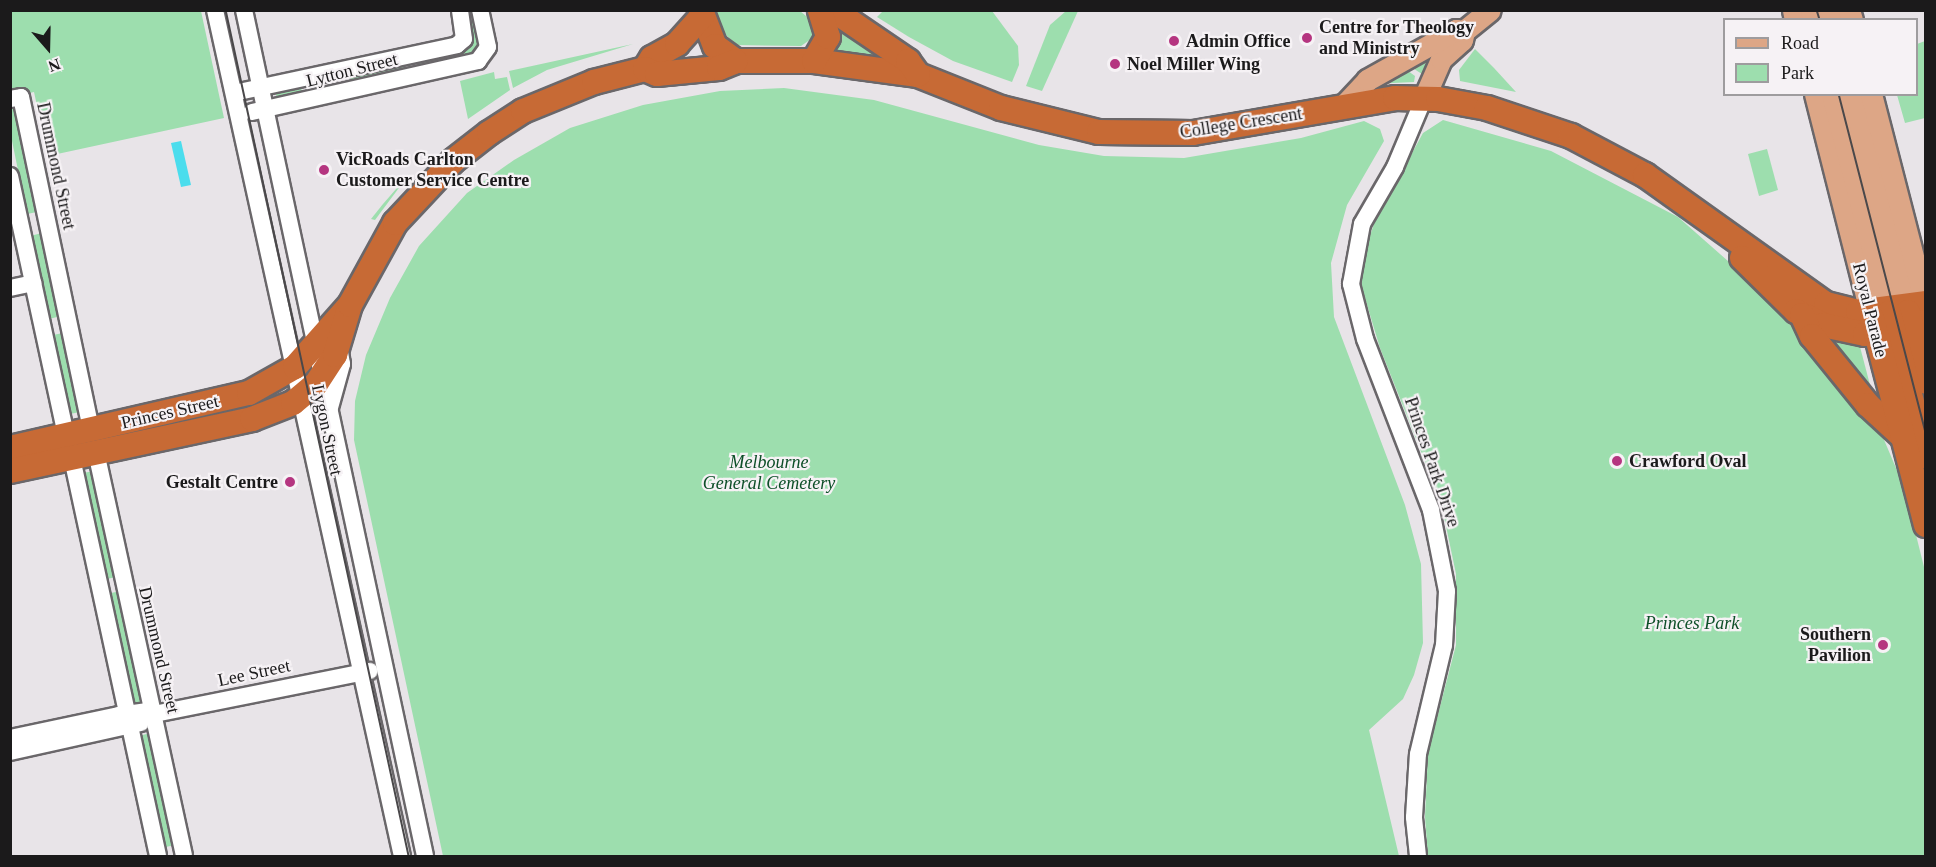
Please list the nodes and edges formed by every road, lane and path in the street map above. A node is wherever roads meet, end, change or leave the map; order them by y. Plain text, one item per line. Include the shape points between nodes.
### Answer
1 (216, 10) edge
2 (244, 10) edge
3 (460, 10) edge
4 (480, 10) edge
5 (820, 10) edge
6 (833, 10) edge
7 (1490, 10) edge
8 (702, 13) edge
9 (1464, 31) junction
10 (409, 56) junction
11 (736, 61) junction
12 (814, 61) junction
13 (645, 69) junction
14 (341, 71) junction
15 (918, 75) junction
16 (413, 76) junction
17 (306, 79) junction
18 (259, 89) junction
19 (345, 92) junction
20 (234, 93) junction
21 (1816, 96) edge
22 (1833, 96) edge
23 (1853, 96) edge
24 (1871, 96) edge
25 (1424, 98) junction
26 (10, 99) edge
27 (310, 100) junction
28 (1345, 104) junction
29 (262, 110) junction
30 (240, 115) junction
31 (1881, 169) junction
32 (10, 176) edge
33 (1696, 211) junction
34 (33, 283) junction
35 (10, 288) edge
36 (350, 305) junction
37 (1802, 315) junction
38 (1905, 315) edge
39 (315, 346) junction
40 (339, 347) junction
41 (295, 367) junction
42 (321, 378) junction
43 (1926, 382) edge
44 (301, 398) junction
45 (328, 415) junction
46 (1902, 436) junction
47 (94, 441) junction
48 (69, 447) junction
49 (10, 448) edge
50 (1926, 456) edge
51 (10, 471) edge
52 (1926, 525) edge
53 (383, 668) junction
54 (362, 672) junction
55 (154, 714) junction
56 (130, 720) junction
57 (61, 727) junction
58 (10, 738) edge
59 (74, 738) junction
60 (10, 752) edge
61 (158, 856) edge
62 (184, 856) edge
63 (402, 856) edge
64 (425, 856) edge
65 (1418, 856) edge

1 - 20 street, Lygon Street
2 - 18 street, Lygon Street
3 - 10 street, Lytton Street via 463,40 457,45
4 - 16 street, Lytton Street via 488,51 474,63
5 - 12 highway via 828,37
6 - 15 highway, College Crescent via 908,61
7 - 9 main road
8 - 11 highway via 715,46
8 - 13 highway via 677,44 652,57
9 - 25 main road via 1462,40 1442,59
9 - 28 main road via 1456,30 1367,80
10 - 14 street, Lytton Street
10 - 16 street
11 - 12 highway, College Crescent
11 - 13 highway, College Crescent via 719,68 657,74
12 - 15 highway, College Crescent
13 - 36 highway via 594,82 523,111 453,161 386,235
14 - 17 street, Lytton Street
14 - 19 street
15 - 28 highway, College Crescent via 955,92 1039,120 1128,134 1209,132
16 - 19 street, Lytton Street
17 - 18 street, Lytton Street
17 - 27 street
18 - 20 street, Lytton Street
18 - 29 street, Lygon Street
19 - 27 street, Lytton Street
20 - 30 street, Lygon Street
21 - 38 main road, Royal Parade
22 - 38 main road, Royal Parade
23 - 31 main road, Royal Parade
24 - 31 main road, Royal Parade
25 - 28 highway, College Crescent
25 - 33 highway, College Crescent via 1497,111 1571,136 1645,175
25 - 65 street, Princes Park Drive via 1395,167 1359,230 1351,284 1362,329 1431,510 1447,591 1444,645 1418,754 1414,818
26 - 47 street, Drummond Street via 21,97
27 - 29 street, Lytton Street
29 - 30 street, Lytton Street
29 - 39 street, Lygon Street
30 - 41 street, Lygon Street
31 - 38 main road, Royal Parade
32 - 34 street
33 - 37 highway
33 - 38 highway via 1819,300 1852,311
34 - 35 street
34 - 48 street
36 - 39 highway, Princes Street
36 - 40 highway
37 - 38 highway via 1837,330
37 - 46 highway via 1812,336 1868,405
38 - 43 highway, Royal Parade
38 - 46 highway, Royal Parade
38 - 50 highway, Royal Parade
39 - 41 highway, Princes Street
39 - 42 street, Lygon Street
40 - 42 highway
40 - 45 street via 342,364
41 - 44 street, Lygon Street
41 - 47 highway, Princes Street via 249,393
42 - 44 highway
42 - 45 street, Lygon Street
44 - 47 highway, Princes Street via 252,419
44 - 54 street, Lygon Street
45 - 53 street, Lygon Street
46 - 52 highway, Royal Parade
47 - 48 highway, Princes Street
47 - 55 street, Drummond Street
48 - 49 highway, Princes Street
48 - 51 highway, Princes Street
48 - 56 street
53 - 54 street, Lee Street
53 - 64 street, Lygon Street
54 - 55 street, Lee Street
54 - 63 street, Lygon Street
55 - 56 street, Lee Street via 148,721
55 - 62 street, Drummond Street
56 - 57 street, Lee Street
56 - 59 street, Lee Street
56 - 61 street
57 - 58 street, Lee Street
57 - 59 street
59 - 60 street, Lee Street

